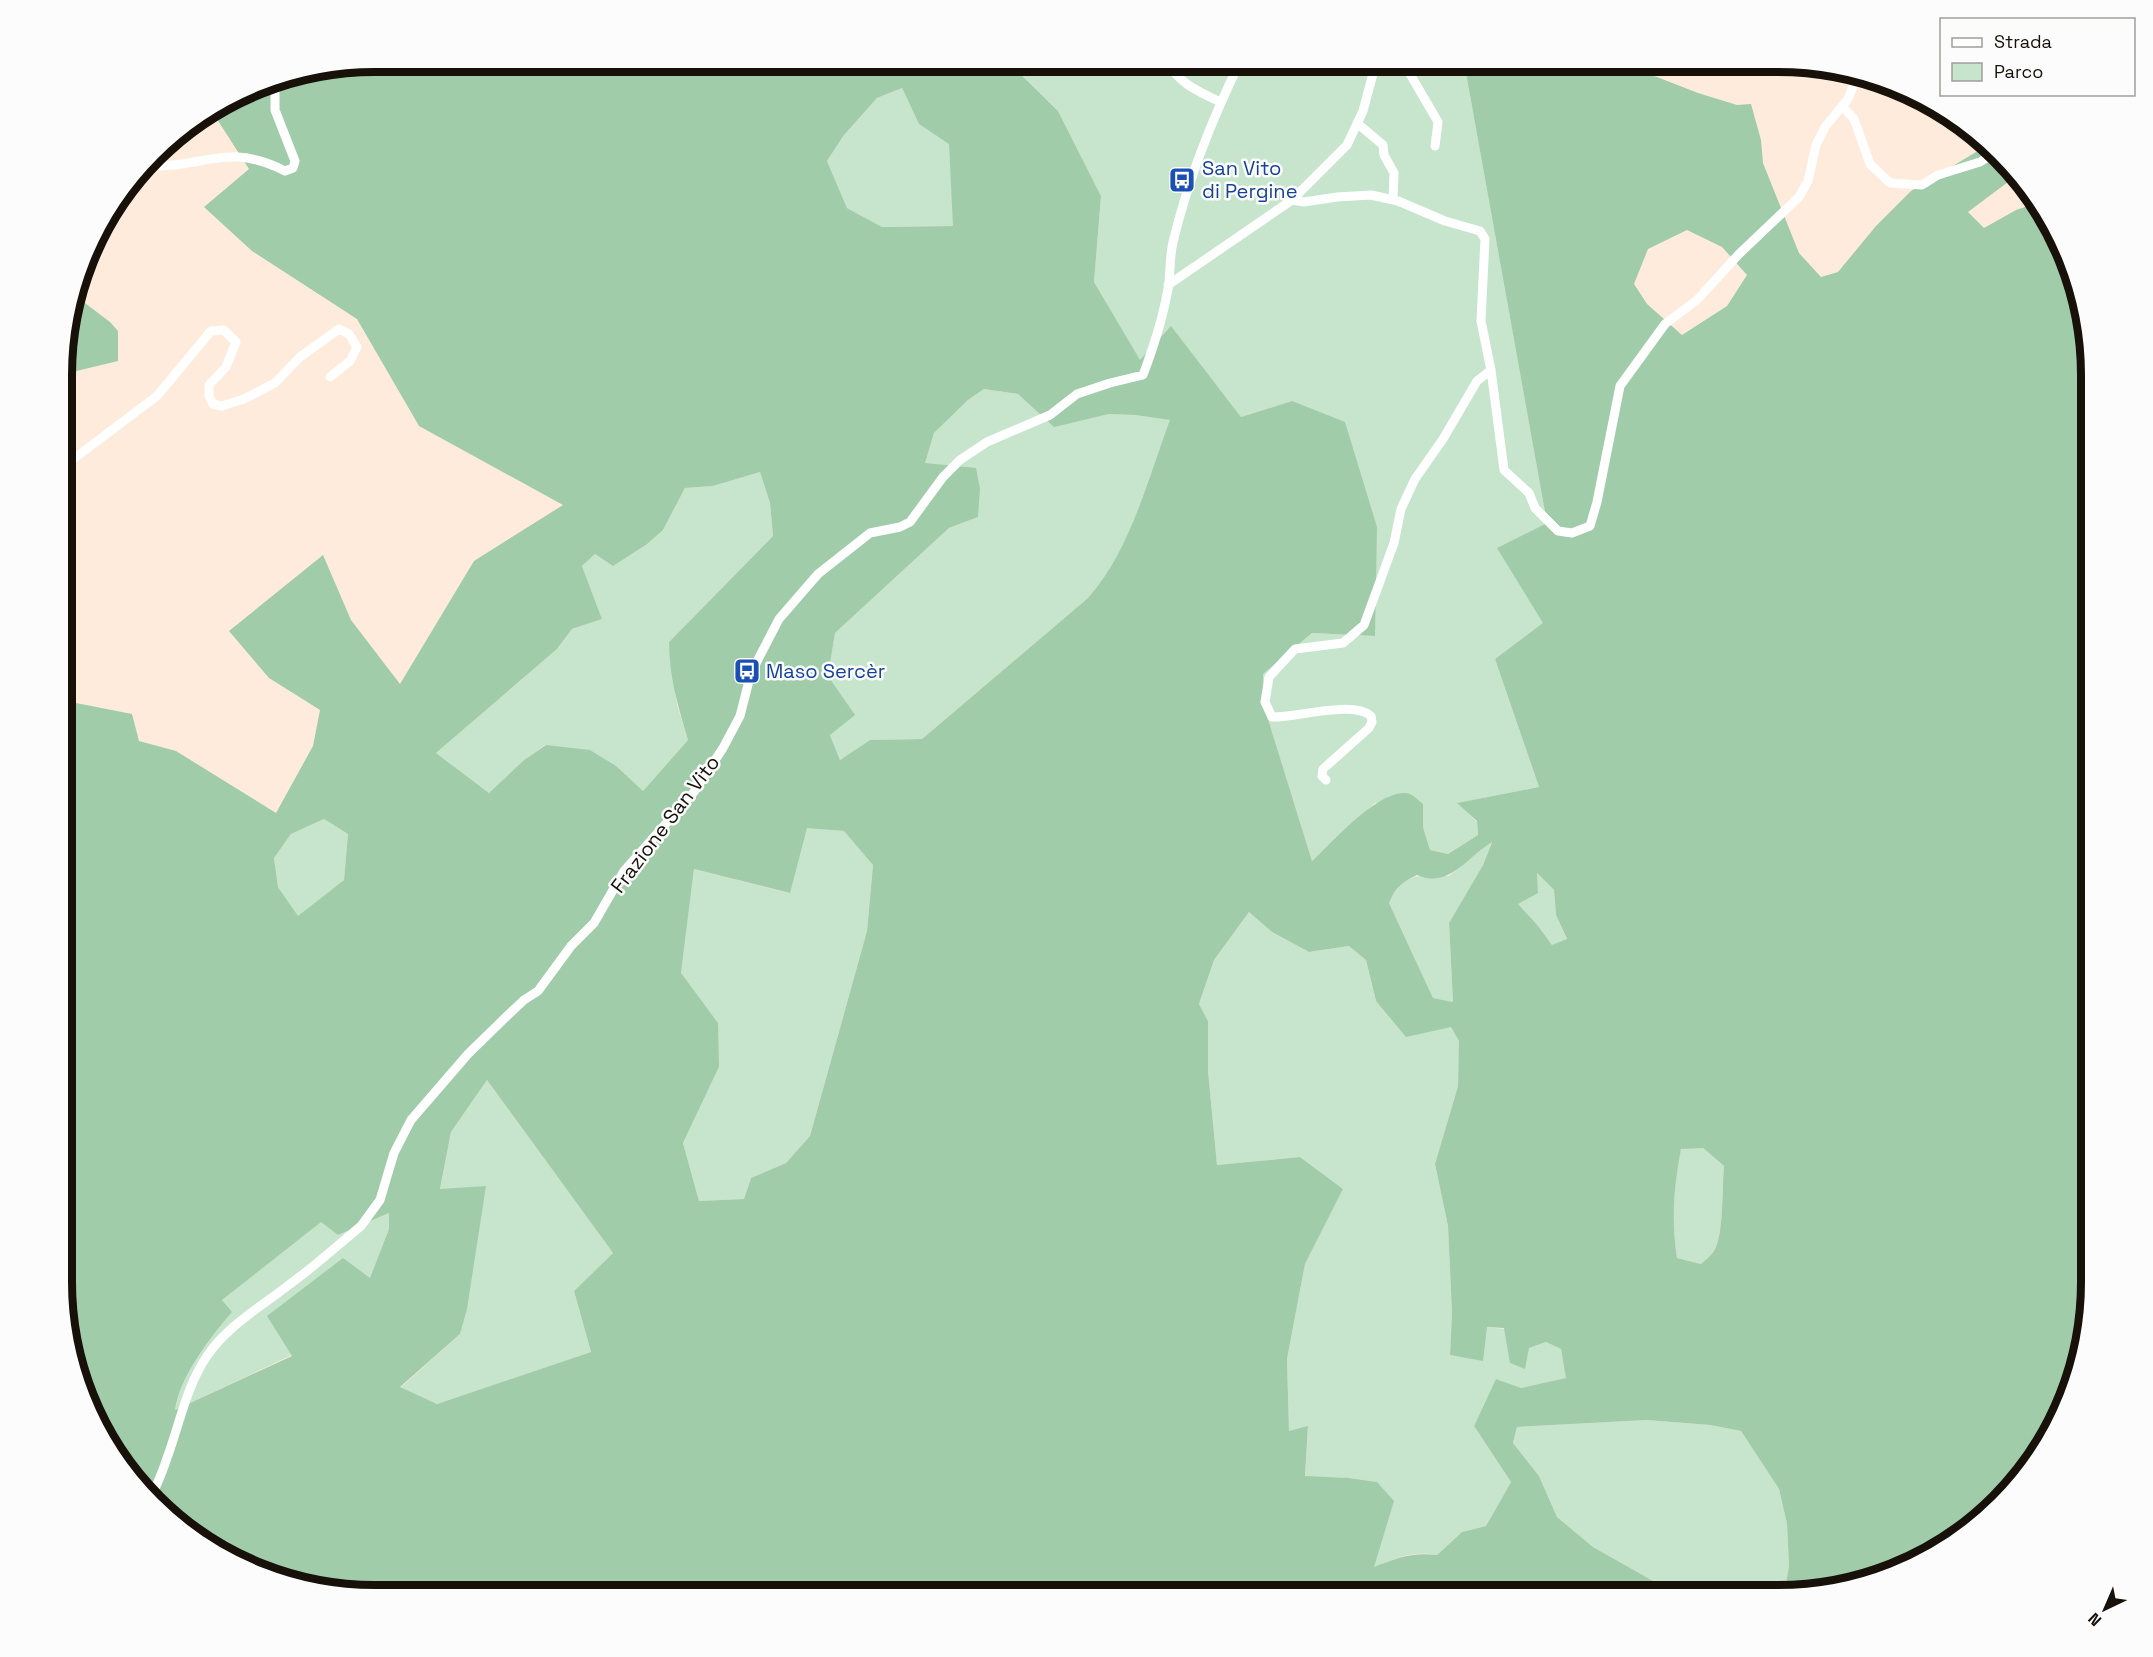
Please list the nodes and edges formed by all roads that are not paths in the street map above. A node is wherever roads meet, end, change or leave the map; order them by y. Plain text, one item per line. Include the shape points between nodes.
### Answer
1 (1173, 72) edge
2 (1235, 72) edge
3 (1372, 72) edge
4 (1409, 72) edge
5 (1855, 82) edge
6 (275, 89) edge
7 (1220, 102) junction
8 (1842, 106) junction
9 (1357, 123) junction
10 (1435, 146) dead end
11 (1988, 157) edge
12 (157, 165) edge
13 (1292, 200) junction
14 (1393, 200) junction
15 (1168, 285) junction
16 (1491, 370) junction
17 (330, 377) dead end
18 (72, 460) edge
19 (1326, 780) dead end
20 (155, 1490) edge

1 - 7 street via 1189,87
2 - 7 street
3 - 9 street
4 - 10 street via 1438,122
5 - 8 street
6 - 12 street via 275,110 295,161 293,168 285,171 243,156
7 - 15 street via 1183,205 1172,246
8 - 11 street via 1854,118 1870,164 1890,183 1922,185
8 - 16 street via 1816,145 1808,182 1798,197 1697,300 1665,324 1620,386 1590,526 1572,533 1558,531 1535,508 1529,493 1504,470
9 - 13 street via 1347,145
9 - 14 street via 1383,145 1394,173
13 - 14 street via 1371,195
13 - 15 street
14 - 16 street via 1480,231 1485,239 1481,321
15 - 20 street, Frazione San Vito via 1154,348 1143,375 1077,394 1050,415 987,442 960,460 910,522 870,533 818,574 779,619 751,673 740,716 694,792 624,872 594,923 571,946 538,992 468,1054 411,1120 394,1153 380,1200 362,1226 234,1325 207,1355 187,1397
16 - 19 street via 1477,381 1415,479 1401,509 1394,543 1364,625 1343,643 1295,649 1269,677 1265,702 1272,717 1340,710 1366,711 1371,716 1369,728 1323,769
17 - 18 street via 350,361 357,347 349,334 339,329 300,357 275,383 233,403 213,404 209,385 226,367 236,342 224,330 211,330 157,396

